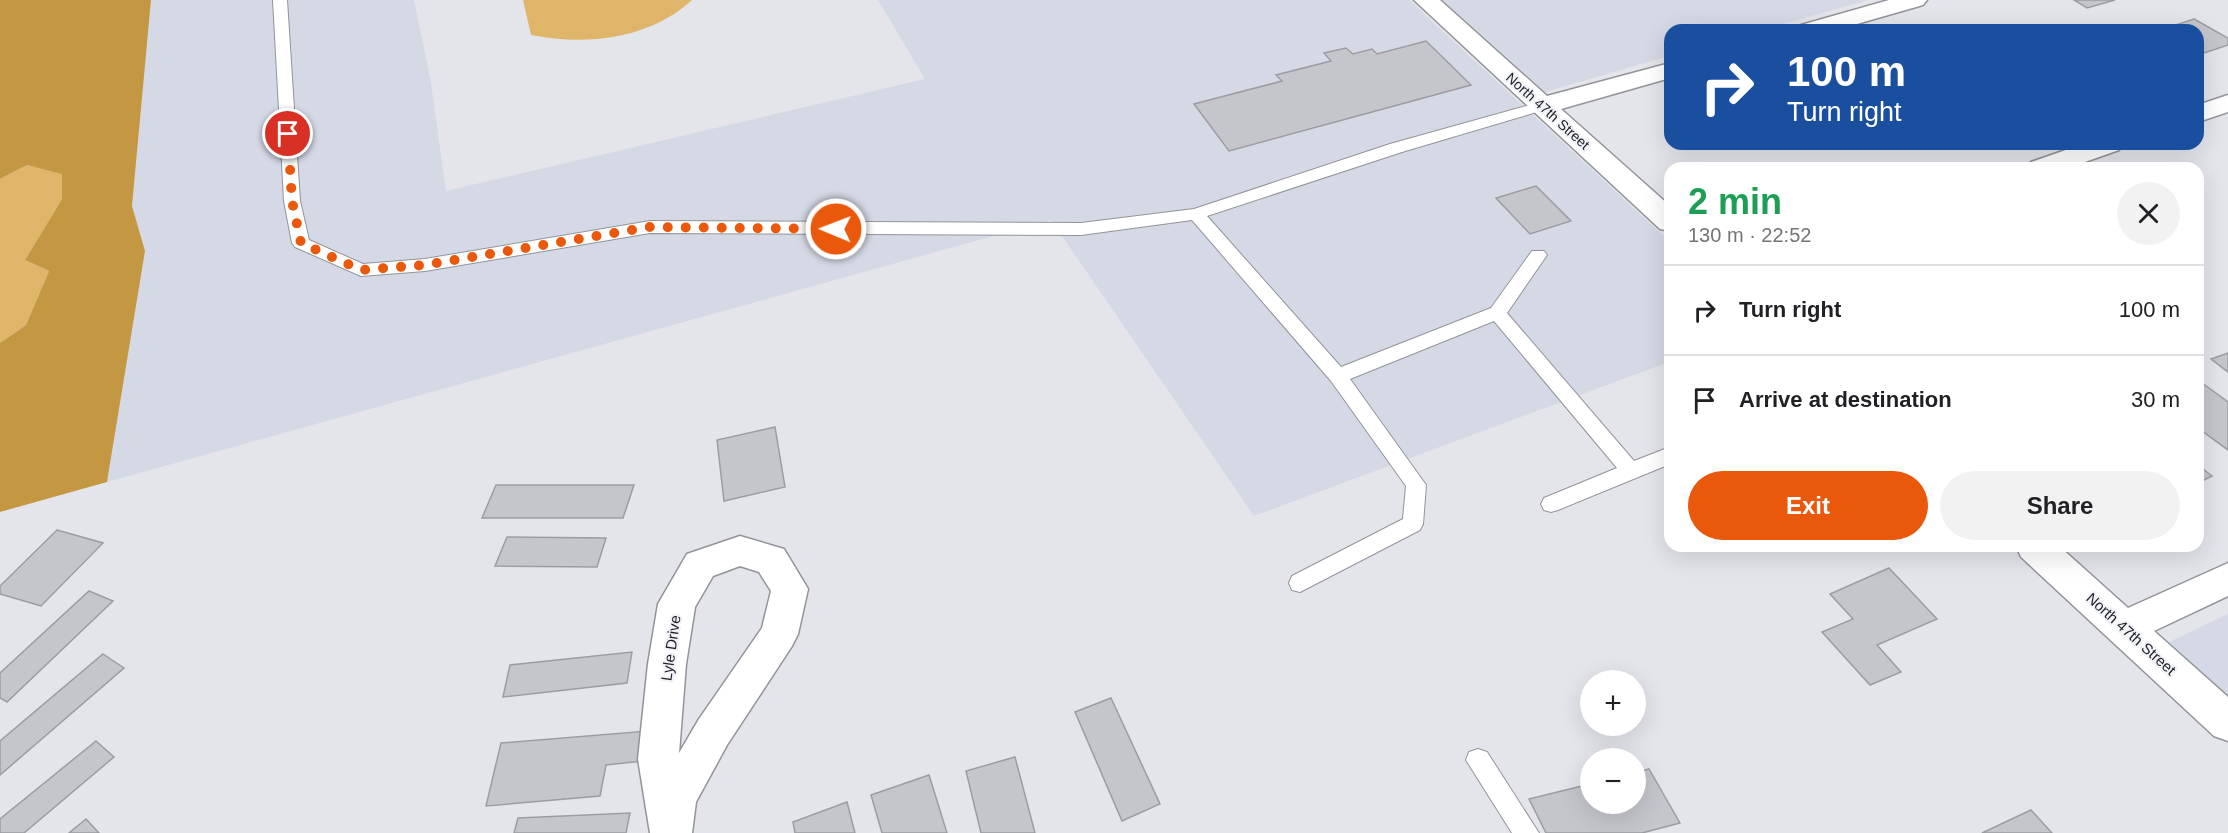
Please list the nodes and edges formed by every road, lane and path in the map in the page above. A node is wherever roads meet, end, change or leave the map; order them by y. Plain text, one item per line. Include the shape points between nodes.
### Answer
1 (280, 0) edge
2 (1426, 0) edge
3 (1915, 0) edge
4 (1831, 24) edge
5 (1664, 72) edge
6 (2228, 103) edge
7 (1542, 106) junction
8 (2204, 112) edge
9 (2093, 150) edge
10 (2058, 162) edge
11 (1196, 214) junction
12 (1664, 217) edge
13 (1538, 255) dead end
14 (1497, 313) junction
15 (1338, 376) junction
16 (1664, 457) edge
17 (1631, 471) junction
18 (1551, 504) dead end
19 (2041, 552) edge
20 (2228, 579) edge
21 (1300, 583) dead end
22 (2126, 627) junction
23 (2228, 723) edge
24 (1478, 760) dead end
25 (671, 829) edge
26 (1526, 833) edge

1 - 11 lane via 292,201 301,243 361,270 425,265 650,227 1081,229
2 - 7 street, North 47th Street
3 - 4 street
5 - 7 street
6 - 8 street
7 - 11 lane via 1396,148
7 - 12 street, North 47th Street
9 - 10 street
11 - 15 lane
13 - 14 lane
14 - 15 lane
14 - 17 lane
15 - 21 lane via 1416,485 1413,525
16 - 17 lane
17 - 18 lane
19 - 22 street, North 47th Street
20 - 22 street
22 - 23 street, North 47th Street
24 - 26 lane
25 - 25 street, Lyle Drive via 676,798 713,732 779,634 790,589 771,560 740,551 700,566 677,604 658,759

